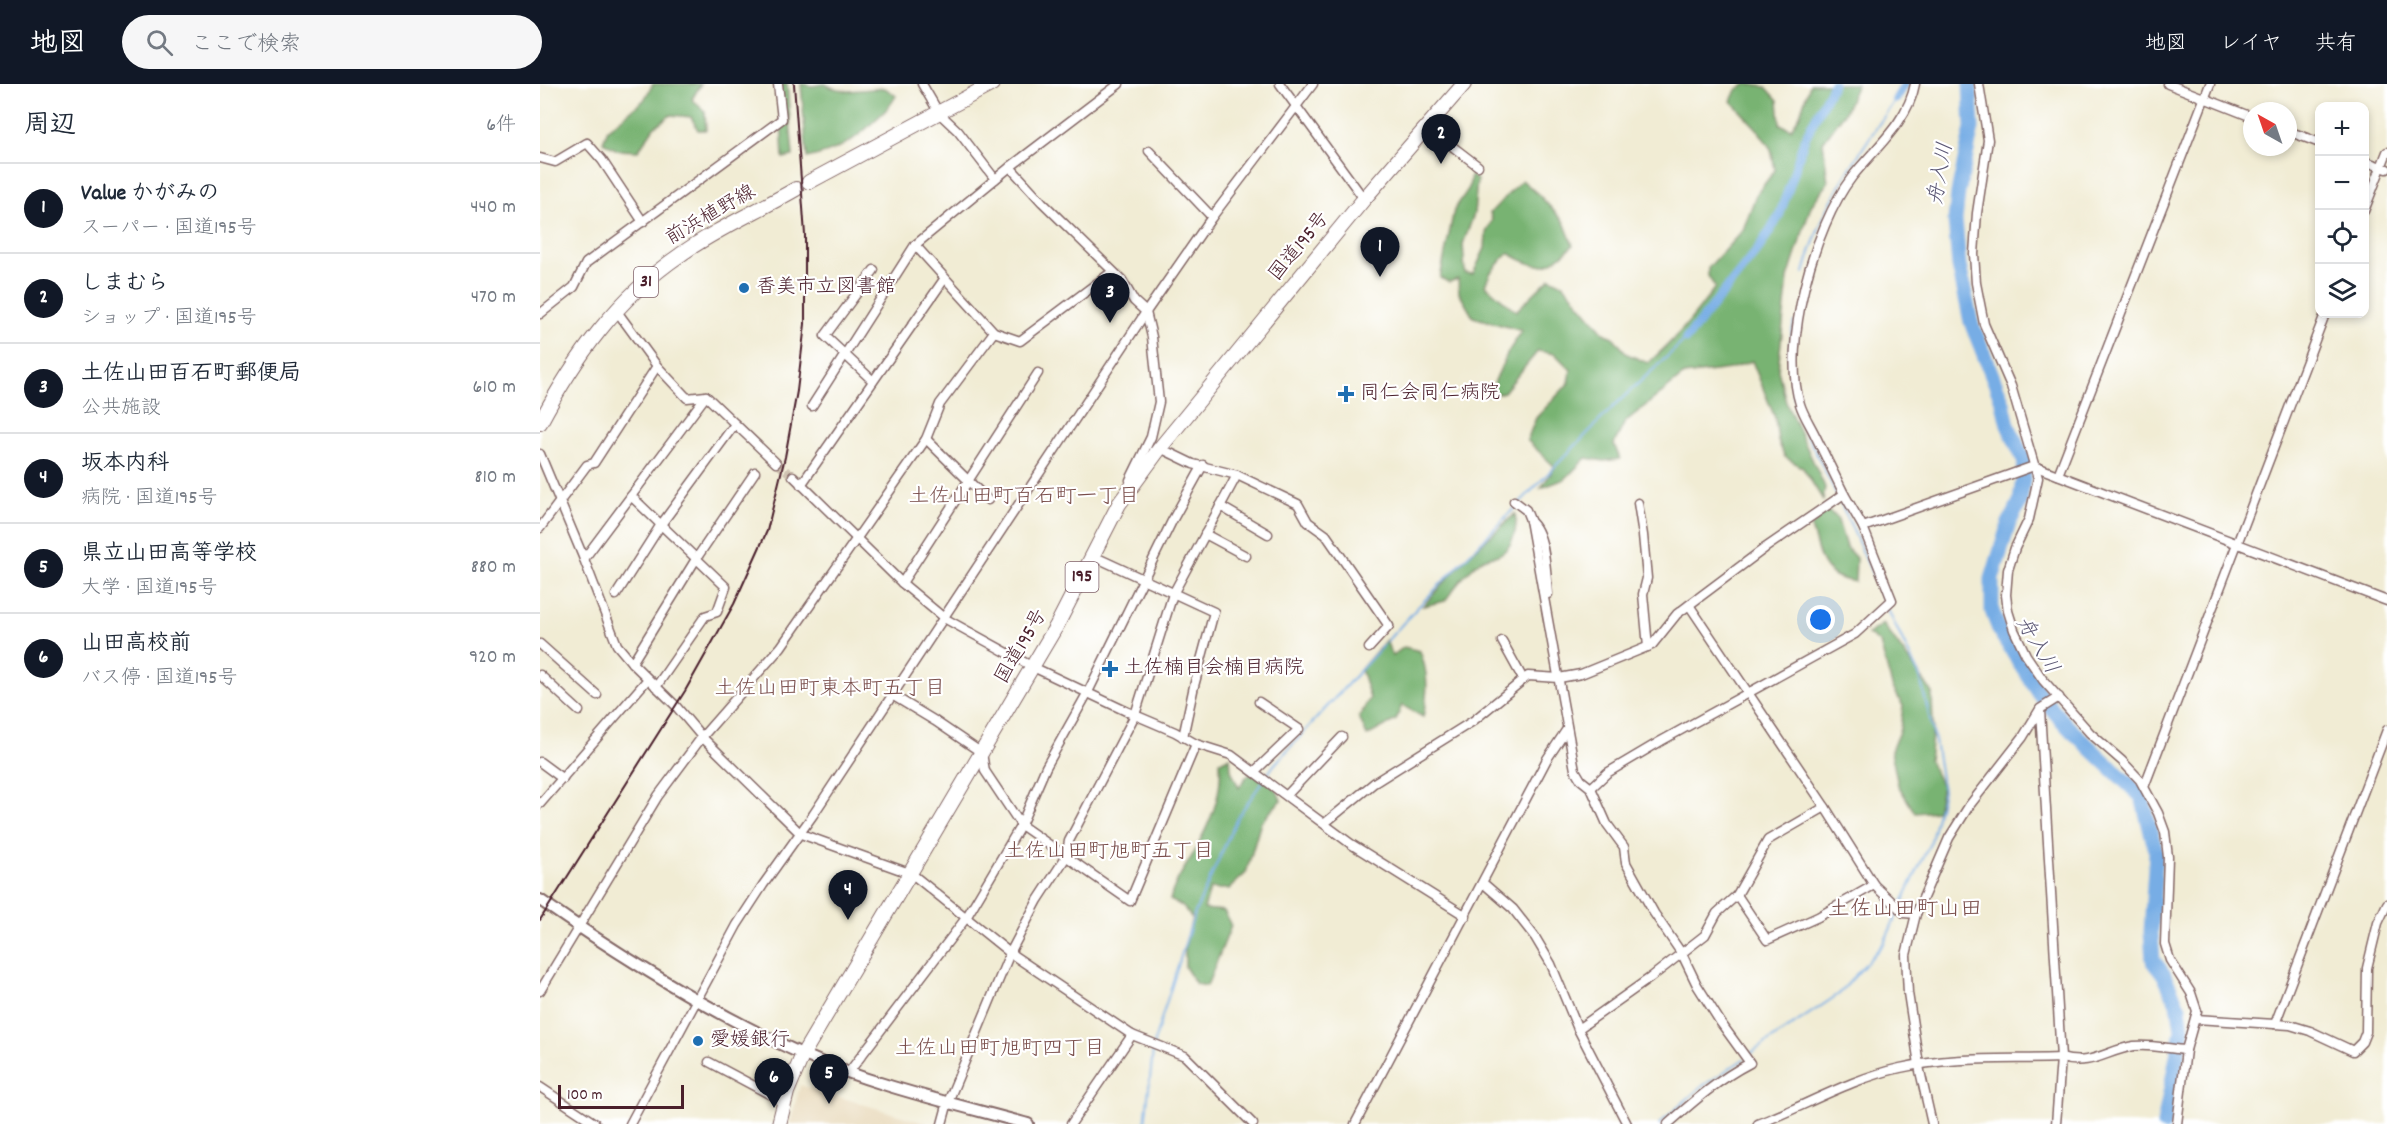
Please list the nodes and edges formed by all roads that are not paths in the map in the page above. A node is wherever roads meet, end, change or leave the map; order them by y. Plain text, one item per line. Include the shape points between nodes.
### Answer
1 (778, 84) edge
2 (922, 84) edge
3 (992, 84) edge
4 (1119, 84) edge
5 (1280, 84) edge
6 (1313, 84) edge
7 (1464, 84) edge
8 (1915, 84) edge
9 (1979, 84) edge
10 (2168, 84) edge
11 (2210, 84) edge
12 (2204, 98) junction
13 (1296, 105) junction
14 (939, 113) junction
15 (2243, 113) edge
16 (1427, 127) junction
17 (2297, 134) edge
18 (2315, 141) edge
19 (1149, 151) dead end
20 (2387, 152) edge
21 (540, 158) edge
22 (2369, 163) edge
23 (1478, 166) dead end
24 (1010, 167) junction
25 (2384, 168) edge
26 (995, 179) junction
27 (809, 182) dead end
28 (796, 189) dead end
29 (1364, 199) junction
30 (2364, 210) edge
31 (1212, 217) junction
32 (643, 222) junction
33 (915, 245) junction
34 (874, 270) dead end
35 (1112, 272) junction
36 (945, 278) junction
37 (616, 310) junction
38 (1146, 312) junction
39 (540, 314) edge
40 (2323, 318) edge
41 (994, 332) junction
42 (845, 355) junction
43 (657, 366) junction
44 (1038, 373) dead end
45 (873, 381) junction
46 (706, 396) junction
47 (812, 406) dead end
48 (540, 423) edge
49 (735, 424) junction
50 (926, 439) junction
51 (1160, 448) junction
52 (540, 454) edge
53 (776, 463) tunnel mouth
54 (1203, 465) junction
55 (2034, 466) junction
56 (754, 472) dead end
57 (1237, 475) junction
58 (2058, 475) junction
59 (792, 476) tunnel mouth
60 (969, 481) junction
61 (801, 485) junction
62 (1843, 495) junction
63 (631, 496) junction
64 (988, 500) dead end
65 (1514, 501) dead end
66 (559, 503) junction
67 (1638, 503) dead end
68 (1119, 504) junction
69 (1220, 506) junction
70 (660, 526) junction
71 (1863, 527) junction
72 (540, 528) edge
73 (1205, 534) junction
74 (1268, 534) dead end
75 (857, 541) junction
76 (2237, 543) junction
77 (1093, 556) junction
78 (1246, 556) dead end
79 (584, 559) junction
80 (696, 560) junction
81 (1142, 579) junction
82 (902, 583) junction
83 (1173, 594) junction
84 (616, 595) dead end
85 (2387, 601) edge
86 (1689, 605) junction
87 (944, 618) junction
88 (1502, 641) dead end
89 (540, 644) edge
90 (1648, 647) junction
91 (1369, 648) dead end
92 (632, 663) junction
93 (1033, 667) junction
94 (540, 675) edge
95 (1559, 678) junction
96 (1523, 679) junction
97 (647, 680) junction
98 (656, 687) junction
99 (1088, 692) junction
100 (1746, 693) junction
101 (597, 695) dead end
102 (892, 695) junction
103 (2059, 697) junction
104 (1259, 702) dead end
105 (2040, 709) junction
106 (579, 711) dead end
107 (1135, 715) junction
108 (1567, 729) junction
109 (2387, 729) edge
110 (702, 737) junction
111 (1183, 737) junction
112 (1342, 737) dead end
113 (1196, 744) junction
114 (982, 753) junction
115 (540, 762) edge
116 (1257, 772) junction
117 (563, 779) junction
118 (2144, 787) junction
119 (1591, 788) junction
120 (1287, 795) junction
121 (540, 804) edge
122 (1825, 807) junction
123 (1325, 824) junction
124 (1021, 825) junction
125 (801, 834) junction
126 (1066, 857) junction
127 (912, 874) junction
128 (1483, 884) junction
129 (1874, 885) junction
130 (1737, 895) junction
131 (540, 900) edge
132 (2387, 904) edge
133 (1916, 914) junction
134 (1466, 916) junction
135 (966, 918) junction
136 (580, 928) junction
137 (1010, 953) junction
138 (1682, 954) junction
139 (540, 991) edge
140 (698, 1001) junction
141 (2196, 1019) junction
142 (2275, 1024) junction
143 (1578, 1029) junction
144 (1132, 1035) junction
145 (2180, 1049) junction
146 (803, 1054) junction
147 (2061, 1058) junction
148 (709, 1062) dead end
149 (1919, 1065) junction
150 (849, 1072) junction
151 (540, 1087) edge
152 (784, 1102) junction
153 (948, 1102) junction
154 (596, 1124) edge
155 (630, 1124) edge
156 (779, 1124) edge
157 (942, 1124) edge
158 (1028, 1124) edge
159 (1071, 1124) edge
160 (1253, 1124) edge
161 (1355, 1124) edge
162 (1627, 1124) edge
163 (1668, 1124) edge
164 (1758, 1124) edge
165 (1932, 1124) edge
166 (2056, 1124) edge
167 (2177, 1124) edge

1 - 32 street via 782,119
2 - 14 street
3 - 14 main road
4 - 24 street
5 - 13 street
6 - 13 street
7 - 16 main road, 国道195号 / 195
8 - 62 street via 1912,100 1899,121 1850,179 1829,216 1815,247 1802,305 1795,386 1800,405
9 - 55 street via 1988,140 1977,213 1976,284 1984,324 2011,386
10 - 12 street
11 - 12 street
12 - 15 street
12 - 58 street
13 - 29 street
13 - 31 street
14 - 26 street
14 - 27 main road
16 - 23 street
16 - 29 main road, 国道195号 / 195
17 - 18 street
19 - 31 street
20 - 25 street
21 - 32 street via 555,162 586,143 602,160
22 - 25 street
24 - 26 street
24 - 35 street
25 - 30 street
26 - 33 street
28 - 37 main road, 前浜植野線 / 31 via 680,255
29 - 51 main road, 国道195号 / 195
31 - 38 street
32 - 39 street via 586,263 574,286
33 - 36 street
33 - 42 street
34 - 42 street via 825,336
35 - 38 street
35 - 41 street via 1020,341
36 - 41 street
36 - 45 street
37 - 43 street
37 - 48 main road, 前浜植野線 / 31 via 578,358
38 - 68 street via 1159,402 1151,437
38 - 87 street
40 - 76 street
41 - 50 street via 940,404
42 - 45 street
42 - 47 street
43 - 46 street via 687,398
43 - 66 street via 594,463 586,465
44 - 60 street
45 - 61 street
46 - 49 street
46 - 63 street
49 - 53 street
49 - 70 street
50 - 60 street
50 - 75 street
51 - 54 street
51 - 68 main road, 国道195号 / 195
52 - 66 street
54 - 57 street
54 - 81 street
55 - 58 street
55 - 71 street
55 - 103 street via 2038,478 2034,502 2008,570 2006,596 2014,630 2026,655
56 - 80 street
57 - 69 street
57 - 91 street via 1298,504 1308,522 1326,535 1389,626
58 - 76 street
59 - 61 street
60 - 64 street
60 - 82 street
61 - 75 street
62 - 71 street
62 - 86 street
63 - 70 street
63 - 79 street
65 - 95 street via 1526,510 1530,520
66 - 72 street
66 - 79 street
67 - 90 street via 1647,578 1643,594
68 - 77 main road, 国道195号 / 195
69 - 73 street
69 - 74 street
70 - 80 street
70 - 84 street
71 - 100 street via 1892,600 1855,634
73 - 78 street
73 - 83 street
75 - 82 street
75 - 110 street via 782,647
76 - 85 street
76 - 118 street
77 - 81 street
77 - 93 main road, 国道195号 / 195
79 - 92 street via 617,645
80 - 92 street
80 - 98 street via 726,587 717,612 705,616
81 - 83 street
81 - 99 street
82 - 87 street
83 - 107 street
83 - 111 street via 1214,612
86 - 90 street
86 - 100 street
87 - 93 street
87 - 102 street
88 - 96 street
89 - 101 street
90 - 95 street via 1581,674
92 - 97 street
93 - 99 street
93 - 114 main road, 国道195号 / 195
94 - 106 street
95 - 96 street
95 - 108 street
96 - 123 street via 1473,721 1374,783
97 - 98 street
97 - 117 street
98 - 110 street
99 - 107 street
99 - 124 street via 1046,767
100 - 119 street via 1608,773
100 - 122 street
102 - 114 street
102 - 125 street
103 - 105 street
103 - 118 street
104 - 116 street via 1299,729
105 - 133 street via 1949,838
105 - 147 street
107 - 111 street
107 - 126 street via 1069,841
108 - 119 street via 1575,770
108 - 128 street via 1547,759
109 - 142 street
110 - 125 street
110 - 136 street via 658,796
111 - 113 street
112 - 120 street
113 - 116 street via 1231,755
113 - 126 street via 1130,901
114 - 124 street via 985,771
114 - 127 main road, 国道195号 / 195
115 - 117 street
116 - 120 street
117 - 121 street
118 - 141 street via 2165,832 2165,944 2170,960 2191,993
119 - 138 street via 1607,824 1624,847 1626,863
120 - 123 street
122 - 129 street
122 - 130 street via 1768,840
123 - 134 street
124 - 126 street
124 - 135 street
125 - 127 street
125 - 140 street via 737,925
126 - 137 street
127 - 135 street
127 - 146 main road, 国道195号 / 195
128 - 134 street
128 - 143 street via 1513,909 1535,937 1551,964
129 - 130 street via 1767,940
129 - 133 street via 1904,913
130 - 138 street via 1717,913 1705,936
131 - 136 street
132 - 142 street via 2367,968 2366,1032 2362,1042 2353,1051 2310,1030
133 - 149 street via 1906,956
134 - 161 street
135 - 137 street
135 - 150 street
136 - 139 street
136 - 140 street
137 - 144 street
137 - 153 street
138 - 143 street
138 - 163 street via 1697,985 1750,1063 1728,1074
140 - 146 street
140 - 155 street
141 - 142 street
141 - 145 street
143 - 162 street
144 - 159 street
144 - 160 street via 1185,1056
145 - 147 street via 2144,1046 2097,1059
145 - 167 street
146 - 150 street
146 - 152 main road, 国道195号 / 195
147 - 149 street
147 - 166 street
148 - 152 street
149 - 164 street via 1852,1083
149 - 165 street
150 - 153 street
151 - 154 street
152 - 156 main road, 国道195号 / 195
153 - 157 street
153 - 158 street

